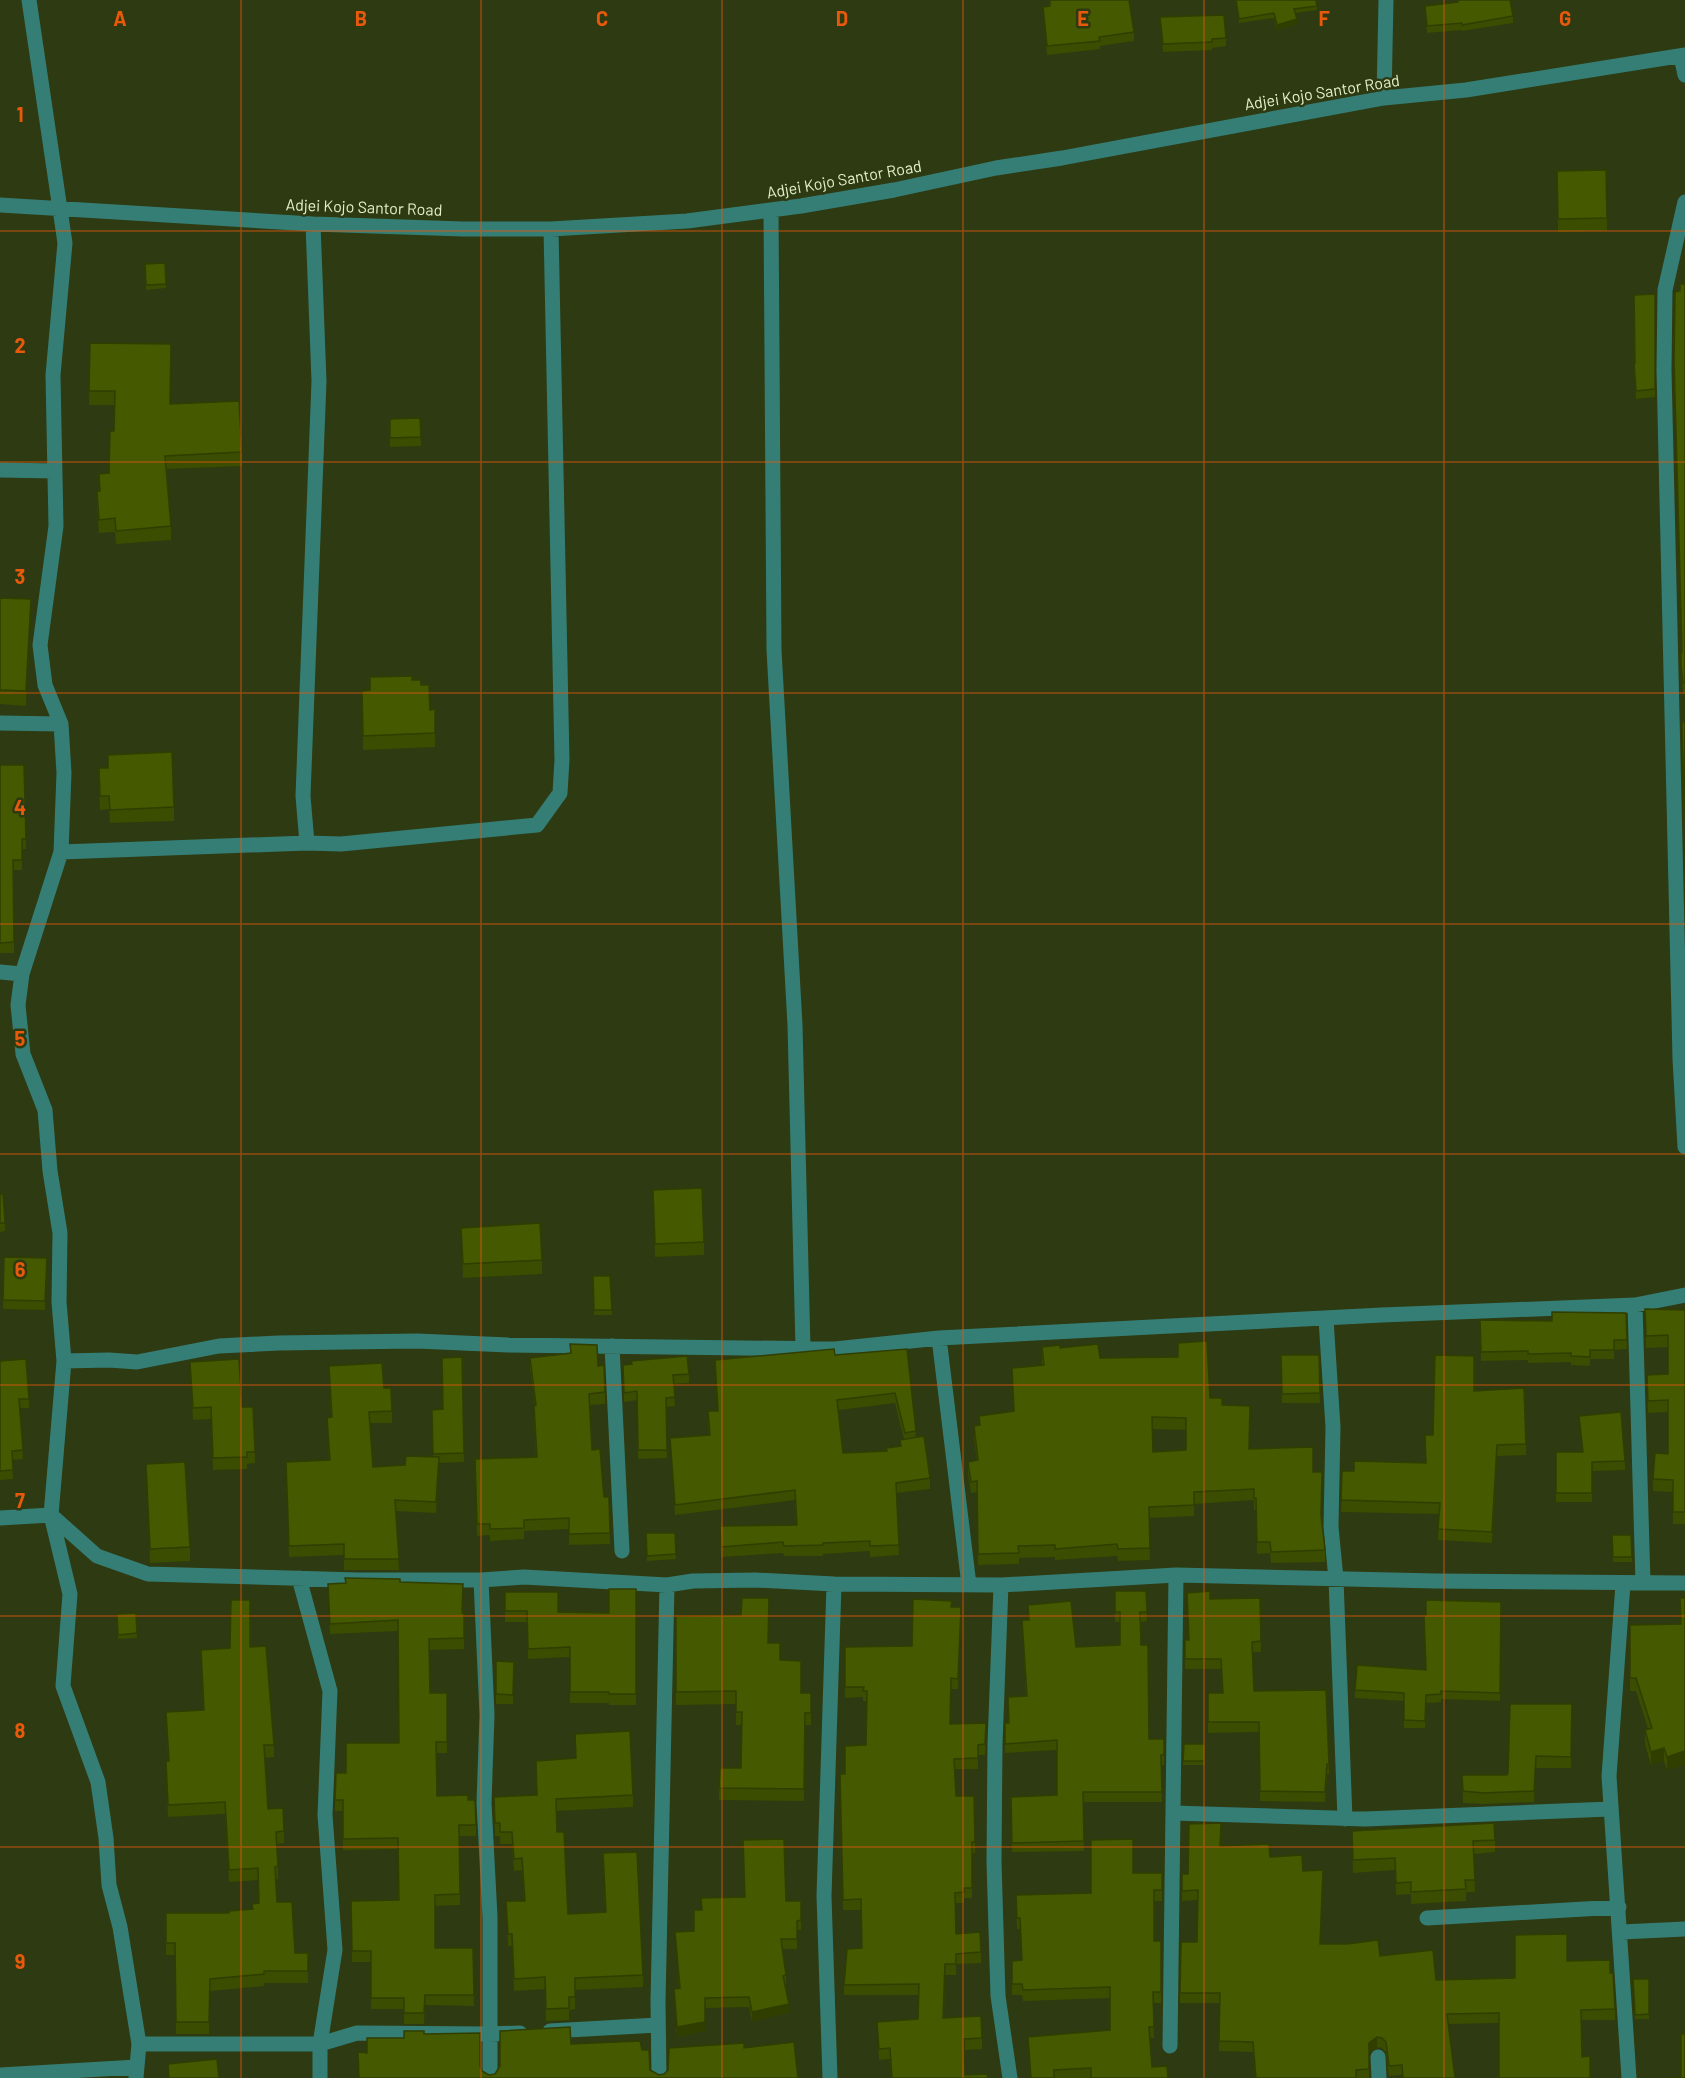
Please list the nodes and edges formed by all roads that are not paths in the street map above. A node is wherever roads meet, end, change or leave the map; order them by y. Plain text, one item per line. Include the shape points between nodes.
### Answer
1 (29, 0) edge
2 (1386, 0) edge
3 (1683, 56) edge
4 (1685, 75) edge
5 (1384, 98) junction
6 (1685, 202) edge
7 (0, 205) edge
8 (60, 209) junction
9 (771, 210) junction
10 (314, 224) junction
11 (551, 229) junction
12 (0, 470) edge
13 (55, 471) junction
14 (0, 723) edge
15 (61, 724) junction
16 (307, 843) junction
17 (1681, 846) edge
18 (61, 852) junction
19 (0, 972) edge
20 (22, 974) junction
21 (1685, 1147) edge
22 (1685, 1295) edge
23 (1635, 1305) junction
24 (1326, 1319) junction
25 (939, 1338) junction
26 (612, 1346) junction
27 (803, 1348) junction
28 (64, 1361) junction
29 (51, 1515) junction
30 (0, 1518) edge
31 (622, 1551) dead end
32 (1176, 1575) junction
33 (299, 1578) junction
34 (1336, 1579) junction
35 (481, 1580) junction
36 (1643, 1583) junction
37 (1685, 1583) edge
38 (834, 1584) junction
39 (1623, 1584) junction
40 (667, 1585) junction
41 (969, 1585) junction
42 (1001, 1585) junction
43 (1610, 1809) junction
44 (1173, 1813) junction
45 (1345, 1819) junction
46 (1619, 1907) junction
47 (1427, 1918) dead end
48 (1685, 1929) edge
49 (1621, 1932) junction
50 (658, 2025) junction
51 (489, 2034) junction
52 (139, 2044) junction
53 (320, 2044) junction
54 (1170, 2046) dead end
55 (1378, 2057) dead end
56 (136, 2072) edge
57 (0, 2075) edge
58 (320, 2078) edge
59 (490, 2078) edge
60 (659, 2078) edge
61 (830, 2078) edge
62 (1010, 2078) edge
63 (1379, 2078) edge
64 (1629, 2078) edge

1 - 8 street
2 - 5 street
3 - 4 street
3 - 5 street, Adjei Kojo Santor Road via 1466,90
5 - 9 street, Adjei Kojo Santor Road
6 - 17 street via 1665,290 1664,370 1665,494
7 - 8 street, Adjei Kojo Santor Road
8 - 10 street, Adjei Kojo Santor Road
8 - 13 street via 65,243 53,375
9 - 11 street, Adjei Kojo Santor Road via 687,221
9 - 27 street via 774,650 795,1025
10 - 11 street, Adjei Kojo Santor Road
10 - 16 street via 319,381 303,796
11 - 16 street via 560,793 537,825 341,844
12 - 13 street
13 - 15 street via 56,526 40,645 45,685
14 - 15 street
15 - 18 street
16 - 18 street
17 - 21 street via 1680,1059
18 - 20 street
19 - 20 street
20 - 28 street via 18,1005 23,1054 45,1110 60,1233 59,1302
22 - 23 street
23 - 24 street
23 - 36 street
24 - 25 street
24 - 34 street
25 - 27 street via 835,1349
25 - 41 street
26 - 27 street
26 - 28 street via 278,1342 219,1346 137,1362
26 - 31 street
28 - 29 street
29 - 30 street
29 - 33 street via 97,1556 148,1574
29 - 52 street via 70,1594 63,1686 98,1782 109,1885 120,1927
32 - 34 street
32 - 42 street
32 - 44 street
33 - 35 street
33 - 53 street via 330,1691 326,1815 335,1950
34 - 39 street
34 - 45 street
35 - 40 street via 524,1577
35 - 51 street via 487,1715 483,1803 490,1917
36 - 37 street
36 - 39 street
38 - 40 street via 755,1580
38 - 41 street
38 - 61 street via 824,1896
39 - 43 street
40 - 50 street
41 - 42 street
42 - 62 street via 994,1862 998,1996
43 - 45 street
43 - 46 street
44 - 45 street
44 - 54 street
46 - 47 street
46 - 49 street
48 - 49 street
49 - 64 street
50 - 51 street
50 - 60 street
51 - 53 street via 357,2033
51 - 59 street
52 - 53 street
52 - 56 street
53 - 58 street
55 - 63 street
56 - 57 street

